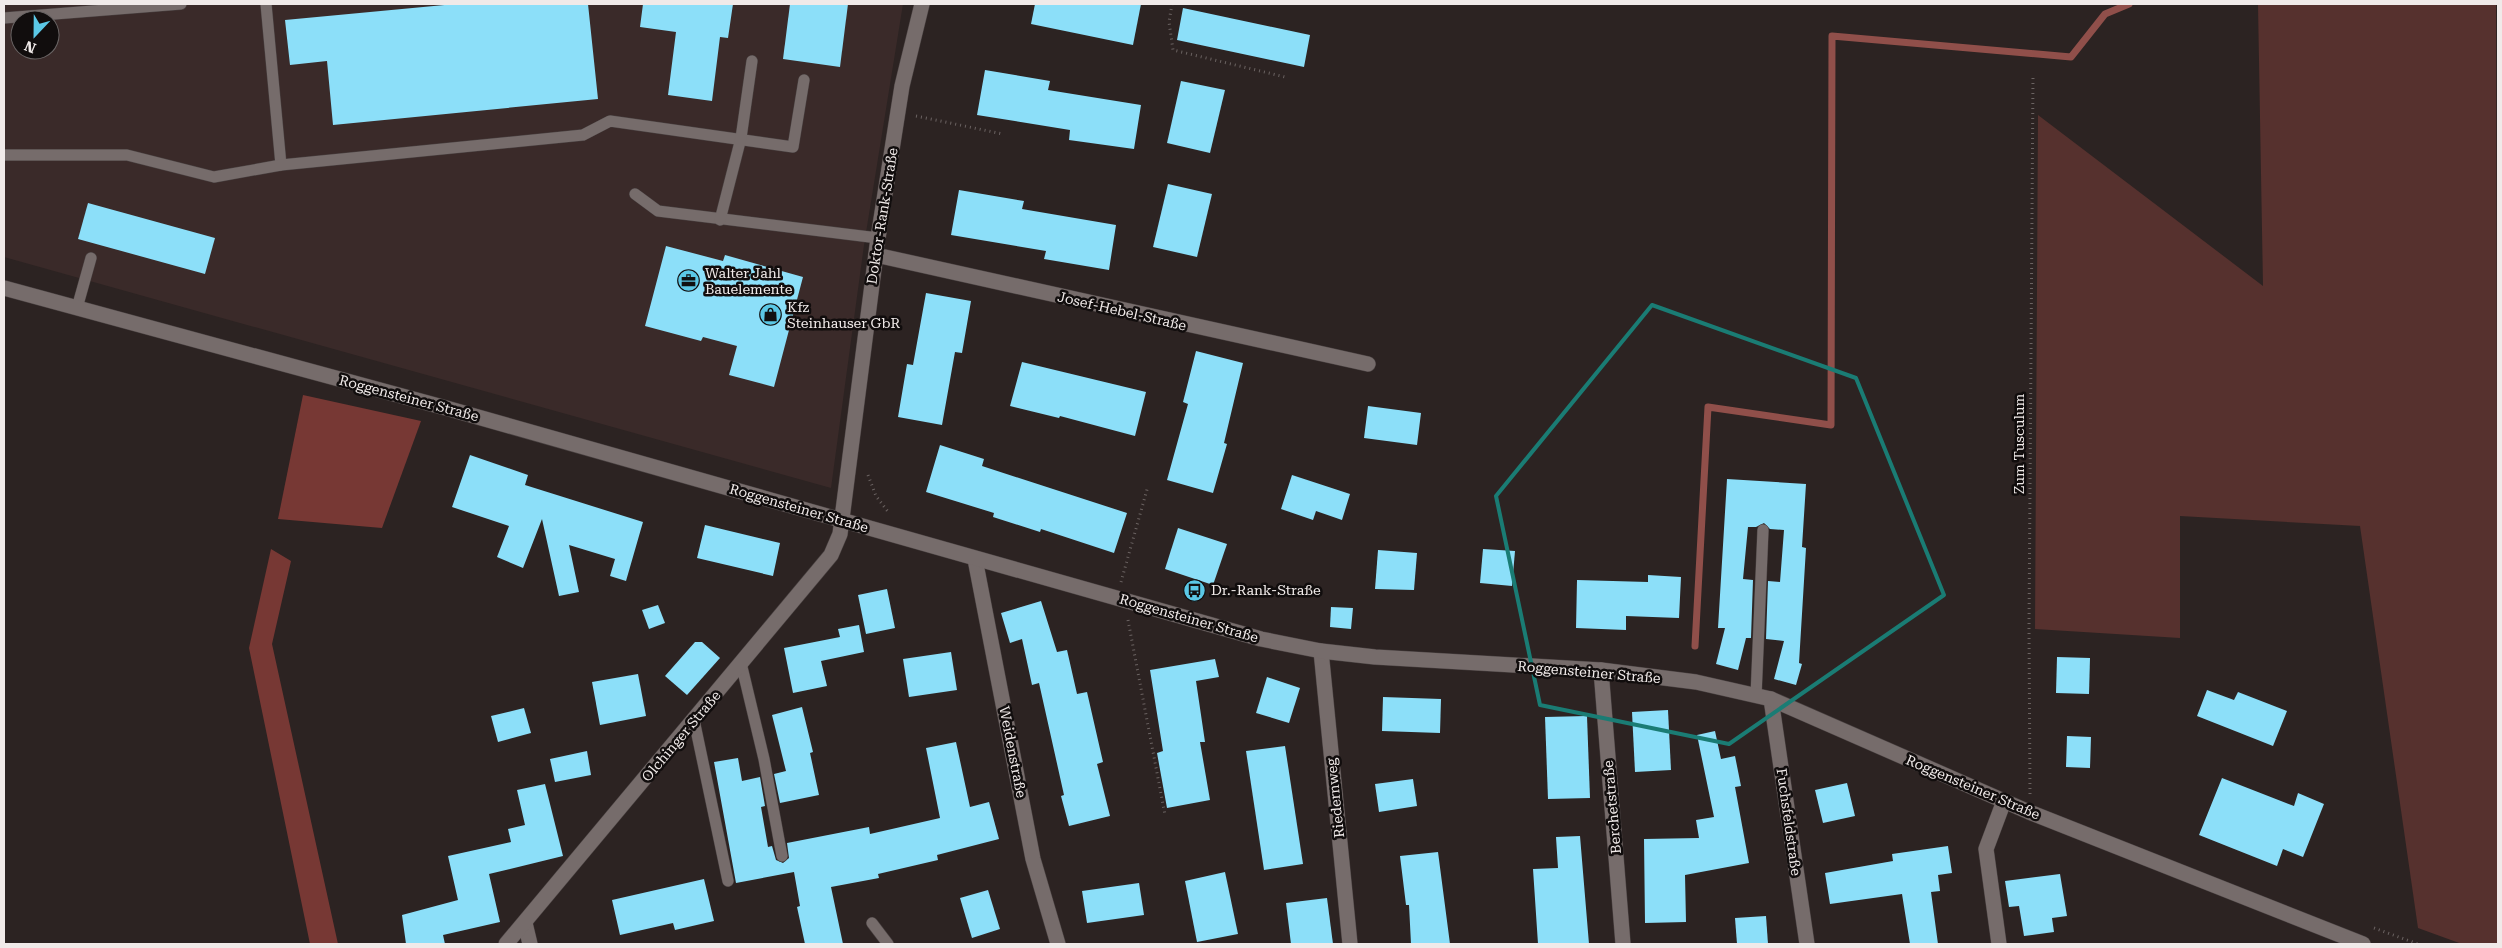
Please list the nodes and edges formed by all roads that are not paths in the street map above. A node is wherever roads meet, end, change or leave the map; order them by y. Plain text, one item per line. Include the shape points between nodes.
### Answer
1 (181, 4) edge
2 (266, 4) edge
3 (922, 4) edge
4 (4, 18) edge
5 (752, 61) dead end
6 (804, 80) dead end
7 (741, 138) junction
8 (4, 155) edge
9 (281, 164) junction
10 (636, 194) dead end
11 (720, 220) junction
12 (878, 238) junction
13 (876, 255) junction
14 (90, 258) dead end
15 (4, 288) edge
16 (77, 308) junction
17 (1368, 364) dead end
18 (843, 520) junction
19 (1763, 530) dead end
20 (974, 559) junction
21 (1321, 651) junction
22 (741, 663) junction
23 (1601, 670) junction
24 (1763, 698) junction
25 (694, 720) junction
26 (2004, 801) junction
27 (782, 856) dead end
28 (728, 881) dead end
29 (525, 923) junction
30 (872, 924) dead end
31 (506, 944) edge
32 (530, 944) edge
33 (888, 944) edge
34 (1058, 944) edge
35 (1350, 944) edge
36 (1623, 944) edge
37 (1807, 944) edge
38 (1999, 944) edge
39 (2363, 944) edge

1 - 4 lane
2 - 9 lane
3 - 12 street, Doktor-Rank-Straße via 902,86
5 - 7 lane
6 - 7 lane via 793,147
7 - 9 lane via 610,121 583,135
7 - 11 lane
8 - 9 lane via 127,155 214,176
10 - 11 lane via 658,211
11 - 12 lane
12 - 13 street, Doktor-Rank-Straße
13 - 17 street, Josef-Hebel-Straße
13 - 18 street, Doktor-Rank-Straße
14 - 16 lane
15 - 16 street, Roggensteiner Straße
16 - 18 street, Roggensteiner Straße
18 - 20 street, Roggensteiner Straße
18 - 22 street, Olchinger Straße via 830,554
19 - 24 lane
20 - 21 street, Roggensteiner Straße via 1261,639
20 - 34 street, Weidenstraße via 1034,859
21 - 23 street, Roggensteiner Straße
21 - 35 street, Riedernweg
22 - 25 street, Olchinger Straße
22 - 27 lane via 764,759
23 - 24 street, Roggensteiner Straße via 1696,682
23 - 36 street, Berchetstraße
24 - 26 street, Roggensteiner Straße
24 - 37 street, Fuchsfeldstraße
25 - 28 lane
25 - 29 street, Olchinger Straße
26 - 38 street via 1986,849
26 - 39 street, Roggensteiner Straße
29 - 31 street, Olchinger Straße
29 - 32 street
30 - 33 lane

